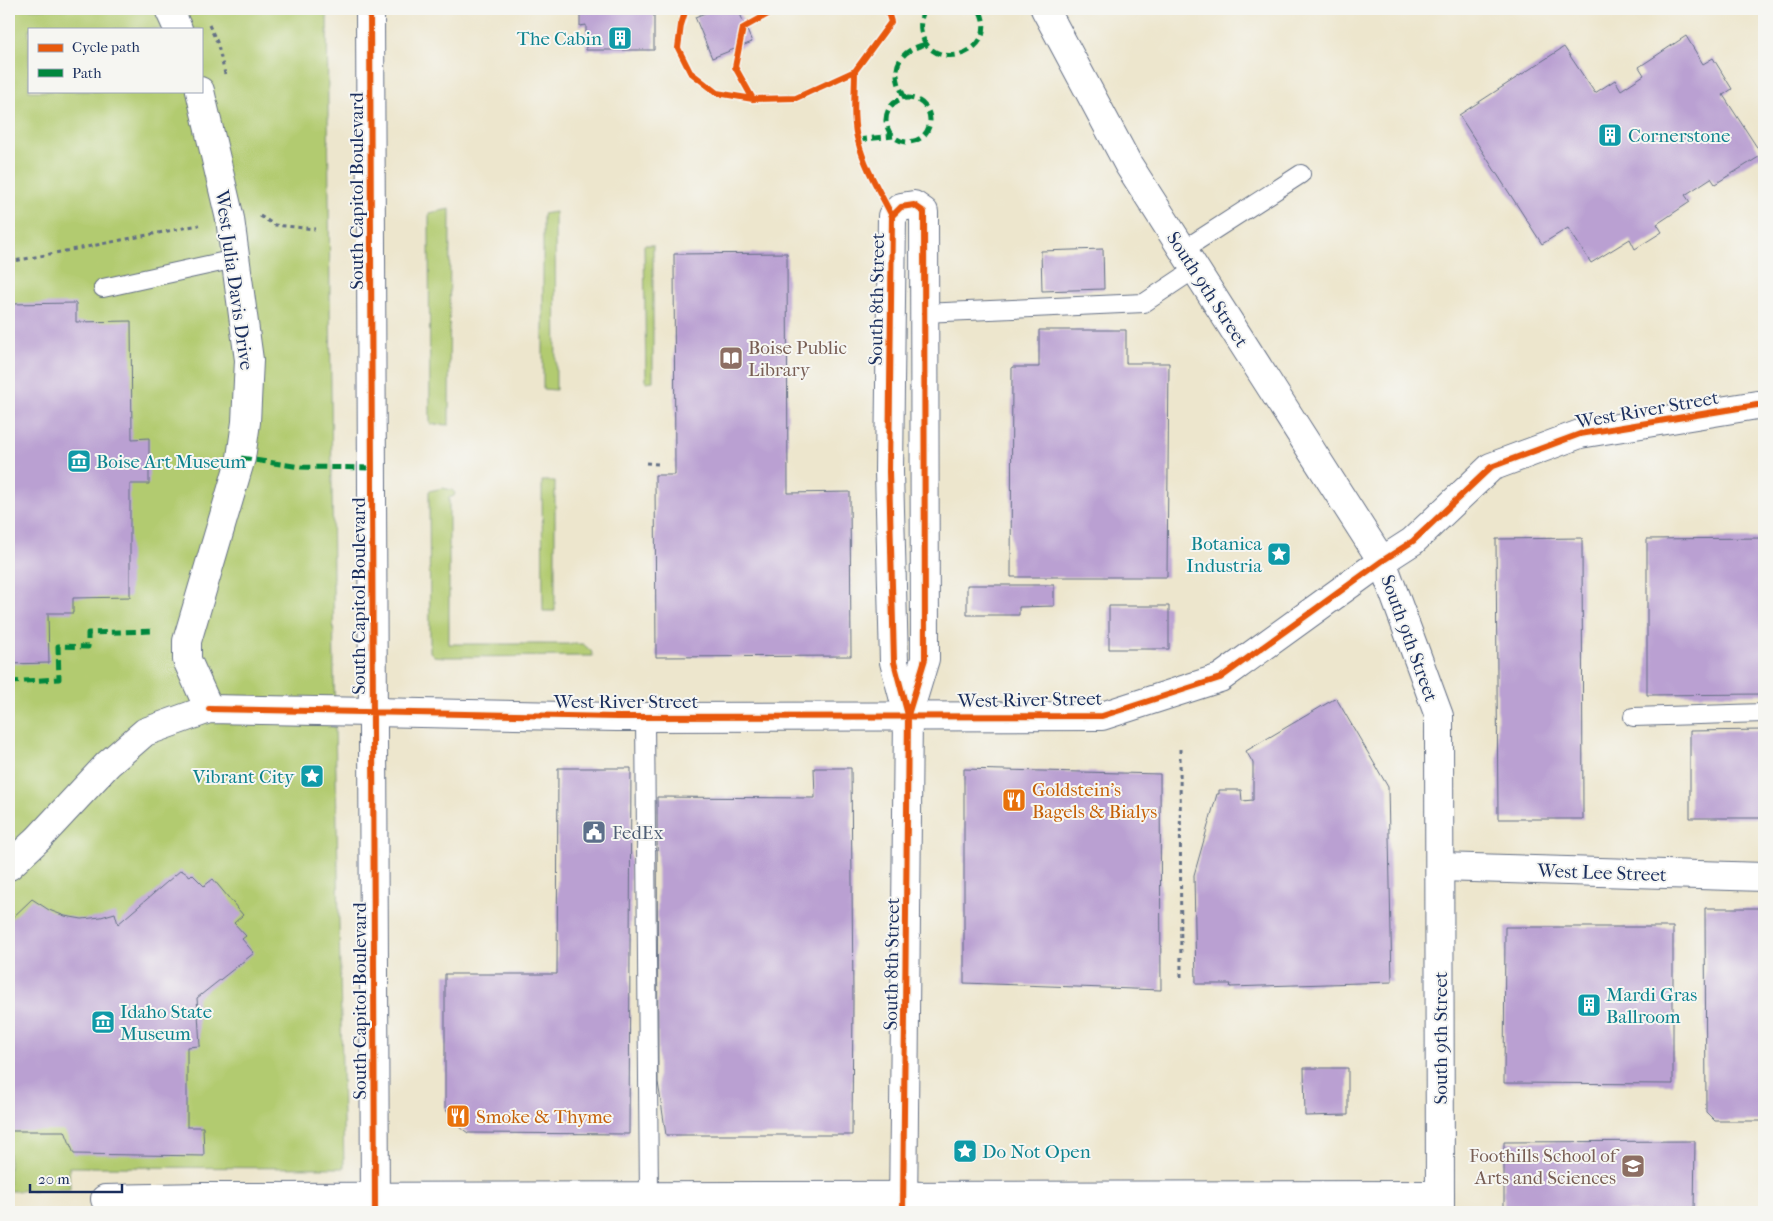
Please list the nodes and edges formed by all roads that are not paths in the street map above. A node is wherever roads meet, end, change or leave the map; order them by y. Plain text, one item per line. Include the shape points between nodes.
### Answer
1 (169, 9) edge
2 (370, 9) edge
3 (1045, 9) edge
4 (178, 28) edge
5 (200, 92) edge
6 (1301, 174) dead end
7 (235, 259) junction
8 (1189, 259) junction
9 (103, 288) dead end
10 (924, 313) junction
11 (1764, 405) edge
12 (1382, 561) junction
13 (209, 709) junction
14 (373, 712) junction
15 (1764, 713) edge
16 (908, 715) junction
17 (645, 717) junction
18 (1633, 717) dead end
19 (9, 866) edge
20 (1440, 867) junction
21 (1764, 877) edge
22 (649, 1197) junction
23 (1177, 1204) edge
24 (1440, 1204) edge
25 (375, 1205) edge
26 (903, 1205) edge
27 (104, 1206) edge

1 - 4 street
2 - 14 street, South Capitol Boulevard
3 - 8 street, South 9th Street via 1128,164
5 - 7 street, West Julia Davis Drive via 243,216
6 - 8 lane
7 - 9 lane
7 - 13 street, West Julia Davis Drive via 249,360 246,422 234,485 187,641 187,660
8 - 10 lane via 1144,303
8 - 12 street, South 9th Street
10 - 16 street, South 8th Street via 925,659
10 - 16 street, South 8th Street via 924,212 914,205 901,207 892,216 889,472 894,662
11 - 12 street, West River Street via 1580,434 1491,467 1412,541
12 - 16 street, West River Street via 1220,678 1102,716
12 - 20 street, South 9th Street via 1439,716
13 - 14 street, West River Street
13 - 19 street via 146,732 108,764
14 - 17 street, West River Street
14 - 25 street, South Capitol Boulevard
15 - 18 lane
16 - 17 street, West River Street
16 - 26 street, South 8th Street
17 - 22 lane
20 - 21 street, West Lee Street
20 - 24 street, South 9th Street
22 - 25 street
22 - 26 street
23 - 24 street
23 - 26 street
25 - 27 street

